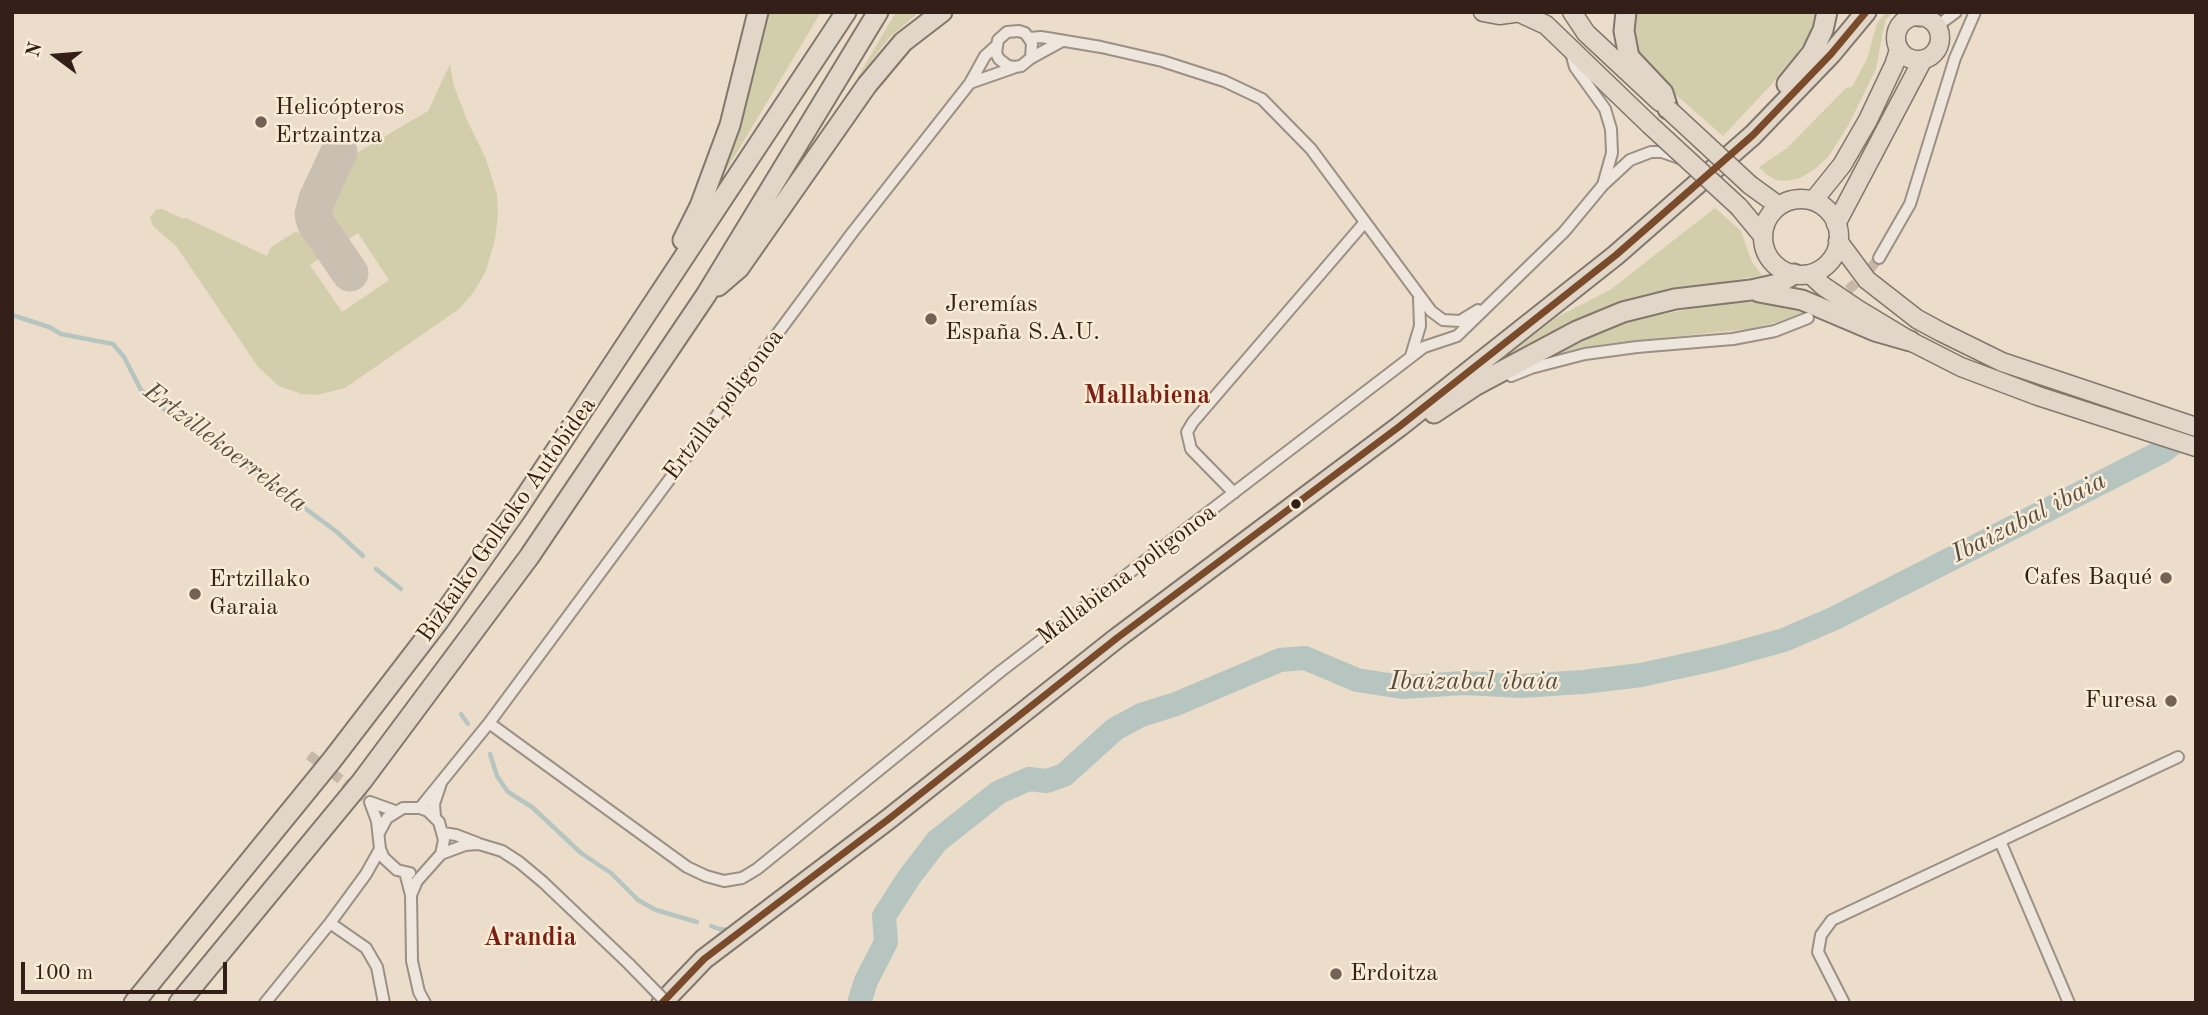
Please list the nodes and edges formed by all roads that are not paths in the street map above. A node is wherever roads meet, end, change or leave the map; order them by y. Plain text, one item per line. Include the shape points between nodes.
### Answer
1 (758, 12) edge
2 (846, 12) edge
3 (878, 12) edge
4 (942, 12) edge
5 (1483, 12) edge
6 (1520, 12) edge
7 (1572, 12) edge
8 (1626, 12) edge
9 (1827, 12) edge
10 (1866, 12) edge
11 (1956, 12) edge
12 (1975, 12) edge
13 (1918, 14) edge
14 (1937, 26) junction
15 (1029, 38) junction
16 (1062, 41) junction
17 (996, 46) junction
18 (1570, 50) junction
19 (1899, 50) junction
20 (1031, 58) junction
21 (1922, 61) junction
22 (1015, 67) junction
23 (966, 88) junction
24 (1668, 109) junction
25 (1688, 161) junction
26 (1603, 185) junction
27 (1813, 201) junction
28 (1779, 206) junction
29 (1365, 222) junction
30 (1646, 230) junction
31 (1837, 232) junction
32 (1763, 236) junction
33 (1879, 258) tunnel mouth
34 (1802, 274) junction
35 (1751, 290) junction
36 (706, 295) junction
37 (1419, 298) junction
38 (1499, 298) junction
39 (650, 309) junction
40 (1808, 318) dead end
41 (1910, 341) junction
42 (1411, 356) junction
43 (1444, 406) junction
44 (2196, 427) edge
45 (2196, 447) edge
46 (1234, 493) junction
47 (1279, 516) junction
48 (489, 723) junction
49 (2178, 757) dead end
50 (442, 781) junction
51 (420, 808) junction
52 (395, 811) junction
53 (435, 817) junction
54 (379, 833) junction
55 (443, 833) junction
56 (2000, 841) junction
57 (479, 844) junction
58 (380, 849) junction
59 (441, 854) junction
60 (390, 866) junction
61 (426, 869) junction
62 (405, 872) junction
63 (366, 874) junction
64 (411, 895) junction
65 (330, 923) junction
66 (134, 1003) edge
67 (179, 1003) edge
68 (265, 1003) edge
69 (384, 1003) edge
70 (425, 1003) edge
71 (664, 1003) edge
72 (1844, 1003) edge
73 (2069, 1003) edge

1 - 39 highway via 730,125 700,206
2 - 39 highway, Bizkaiko Golkoko Autobidea
3 - 36 highway, Bizkaiko Golkoko Autobidea
4 - 36 highway via 903,41 739,268
5 - 6 main road
6 - 18 main road via 1546,25
7 - 24 main road via 1586,33
8 - 24 highway via 1629,57 1662,93
9 - 30 highway via 1812,53 1789,82 1682,185
10 - 30 highway via 1753,135
11 - 14 street
12 - 33 street via 1955,58 1910,204
13 - 14 main road
13 - 19 main road via 1901,24 1896,37
14 - 21 main road via 1940,44 1934,55
15 - 16 street
15 - 17 street via 1019,31 1007,32
15 - 20 street
16 - 20 street
16 - 29 street via 1162,61 1262,99 1311,149
17 - 22 street via 999,59
17 - 23 street, Ertzilla poligonoa
18 - 25 main road, bridge
18 - 26 street via 1575,67 1605,109 1611,129 1612,153
19 - 21 main road via 1909,59
19 - 27 main road via 1842,165
20 - 22 street
21 - 31 main road
22 - 23 street
23 - 48 street, Ertzilla poligonoa via 845,242
24 - 28 main road, bridge
25 - 26 street via 1651,152 1630,160
25 - 32 main road, bridge via 1739,207
26 - 38 street
27 - 28 main road via 1801,199
27 - 31 main road via 1831,214
28 - 32 main road via 1765,224
29 - 37 street
29 - 46 street, Mallabiena poligonoa via 1187,432 1191,449
30 - 47 highway
31 - 34 main road via 1829,262
31 - 44 main road via 1867,280 1917,319 2002,362
32 - 34 main road via 1775,265
34 - 35 highway
34 - 41 main road
35 - 41 highway via 1802,300
35 - 43 highway via 1675,299 1623,312 1577,331
36 - 67 highway, Bizkaiko Golkoko Autobidea via 529,557 362,781
37 - 38 street via 1443,320 1460,321
37 - 42 street via 1420,326
38 - 42 street, Mallabiena poligonoa via 1457,336
39 - 66 highway, Bizkaiko Golkoko Autobidea via 438,622
40 - 43 street via 1732,340 1585,354 1531,368
41 - 45 main road via 1961,367
42 - 46 street, Mallabiena poligonoa
43 - 47 highway
46 - 48 street, Mallabiena poligonoa via 742,878 724,881 687,867
47 - 71 highway via 704,959
48 - 50 street, Ertzilla poligonoa
49 - 56 street
50 - 51 street, Ertzilla poligonoa
50 - 53 street
51 - 52 street
51 - 53 street
52 - 54 street
52 - 54 street via 370,802
53 - 55 street
54 - 58 street
55 - 57 street
55 - 59 street
56 - 72 street via 1832,920 1821,935 1818,952
56 - 73 street
57 - 59 street
57 - 71 street, bridge via 519,862 629,964
58 - 60 street
58 - 63 street
59 - 61 street
60 - 62 street
60 - 63 street
61 - 62 street
61 - 64 street
62 - 64 street
63 - 65 street
64 - 70 street via 412,961
65 - 68 street
65 - 69 street via 366,948 377,967

